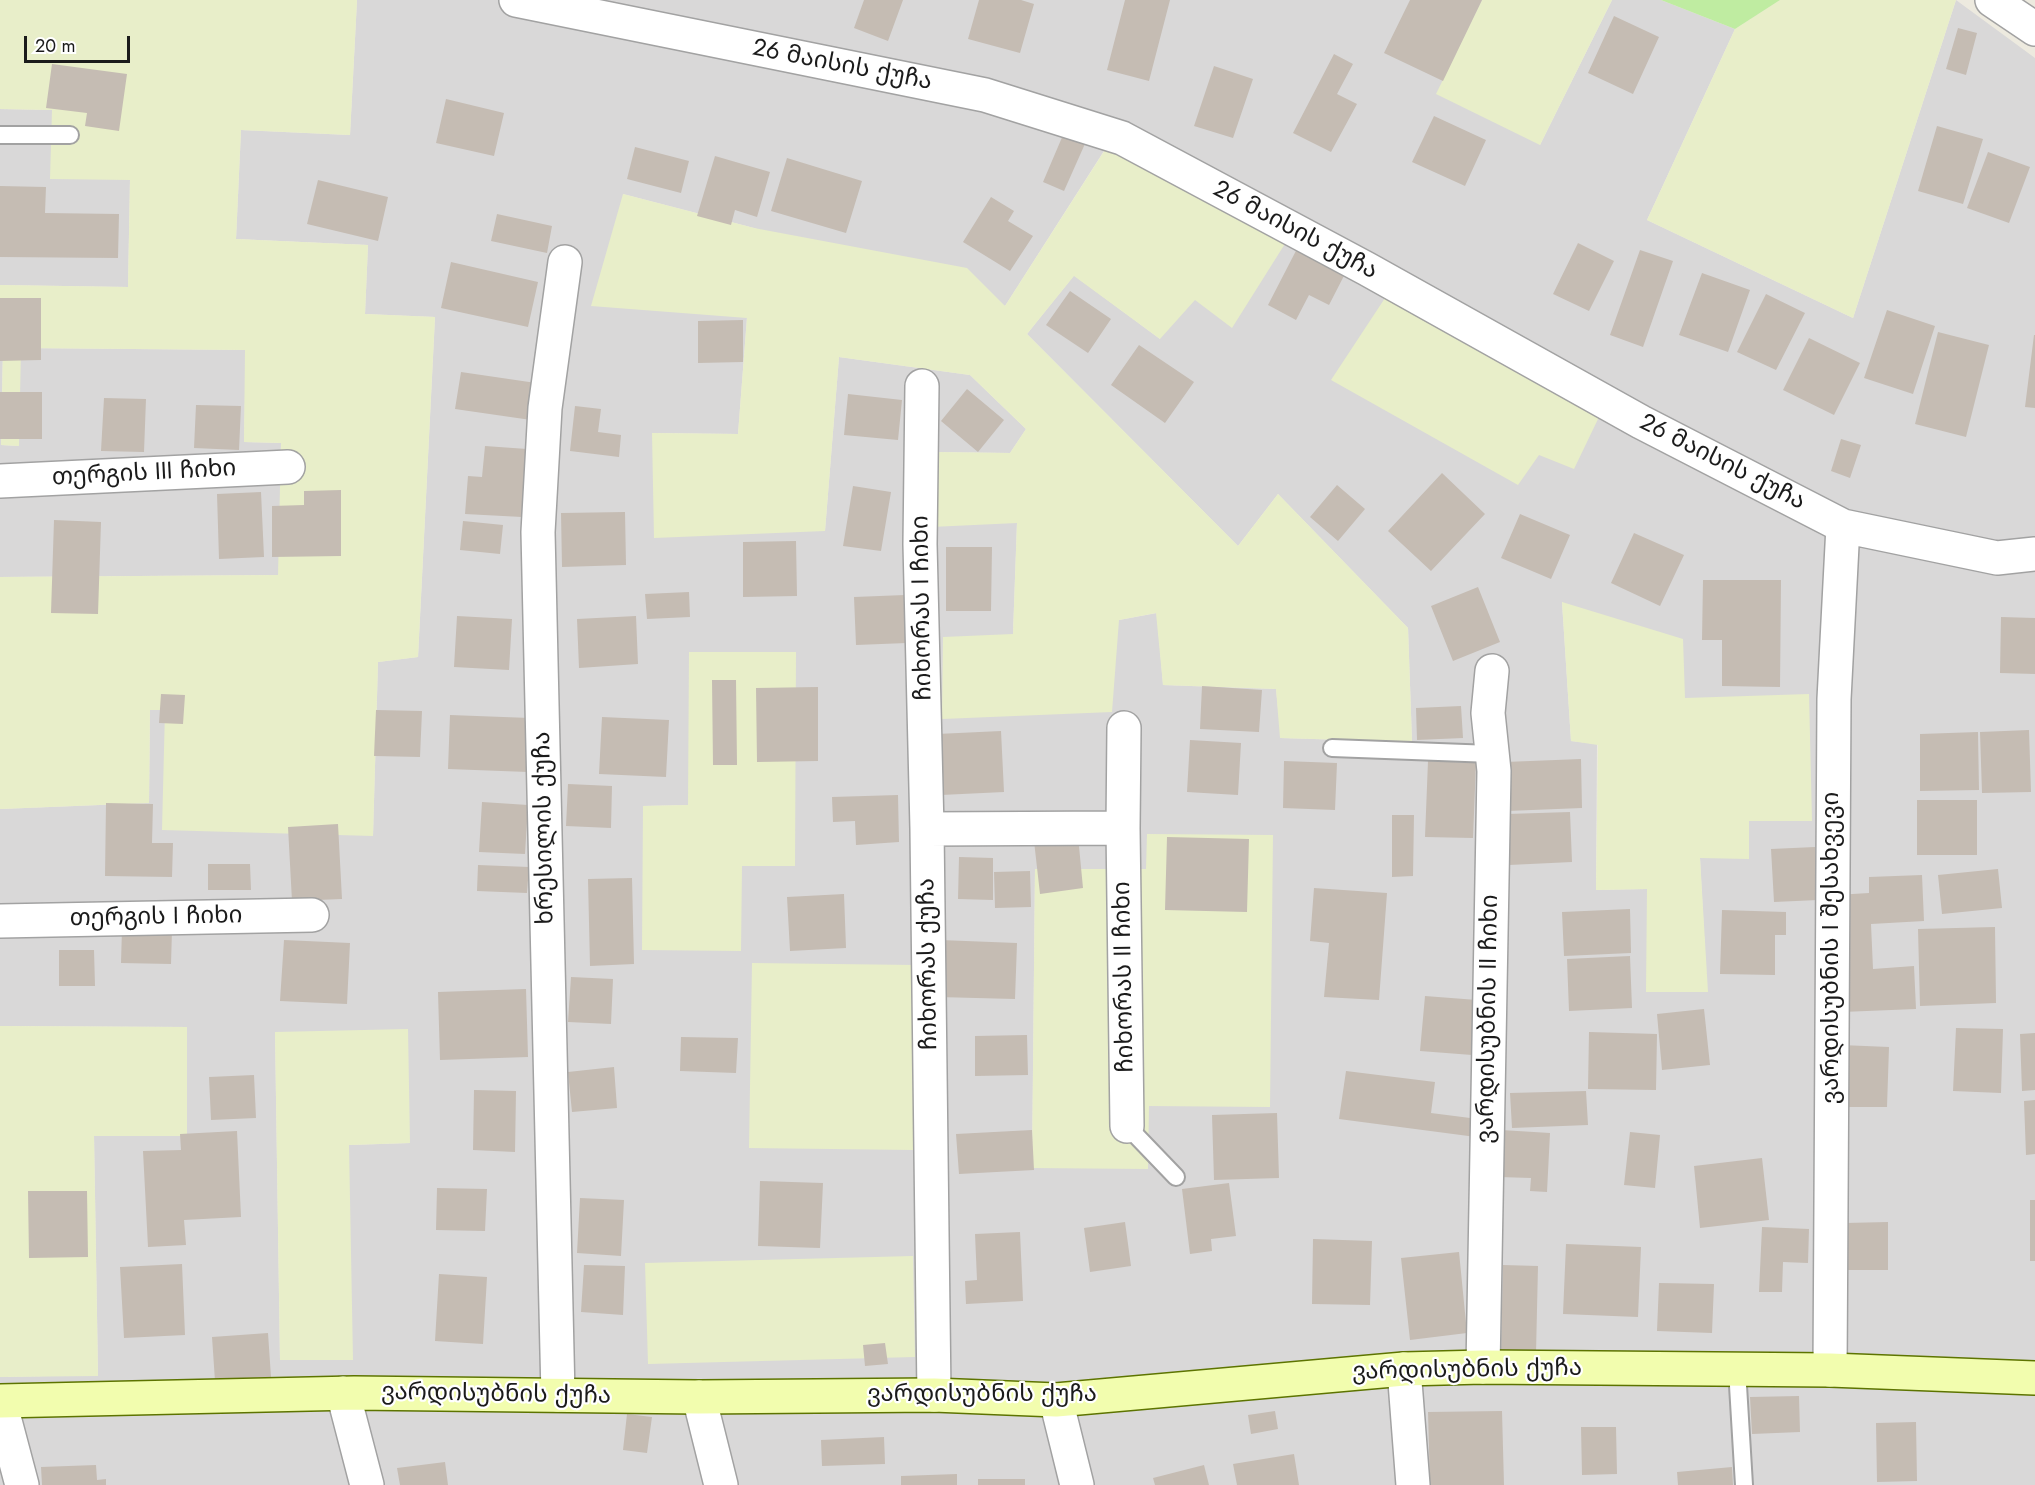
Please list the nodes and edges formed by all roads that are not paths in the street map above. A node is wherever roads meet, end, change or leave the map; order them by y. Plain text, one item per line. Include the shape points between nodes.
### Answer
1 (516, 0) edge
2 (1992, 0) edge
3 (2035, 29) edge
4 (0, 135) edge
5 (70, 135) dead end
6 (565, 262) dead end
7 (922, 386) dead end
8 (288, 467) dead end
9 (0, 481) edge
10 (1843, 526) junction
11 (2035, 554) edge
12 (1492, 671) dead end
13 (1124, 728) dead end
14 (1332, 748) dead end
15 (1492, 754) junction
16 (1123, 828) junction
17 (927, 830) junction
18 (312, 915) dead end
19 (0, 921) edge
20 (1128, 1126) joint
21 (1176, 1177) dead end
22 (1483, 1367) junction
23 (1404, 1368) junction
24 (1737, 1370) junction
25 (1830, 1370) junction
26 (2035, 1378) edge
27 (343, 1393) junction
28 (558, 1395) junction
29 (934, 1395) junction
30 (699, 1397) junction
31 (1056, 1400) junction
32 (0, 1401) edge
33 (22, 1485) edge
34 (367, 1485) edge
35 (721, 1485) edge
36 (1077, 1485) edge
37 (1413, 1485) edge
38 (1744, 1485) edge

1 - 10 street, 26 მაისის ქუჩა via 985,95 1122,138 1367,268 1641,422
2 - 3 street
4 - 5 lane
6 - 28 street, ხრესილის ქუჩა via 545,408 538,532
7 - 17 street, ჩიხორას I ჩიხი via 920,544
8 - 9 street, თერგის III ჩიხი
10 - 11 street, 26 მაისის ქუჩა via 1997,558
10 - 25 street, ვარდისუბნის I შესახვევი via 1834,699
12 - 15 street, ვარდისუბნის II ჩიხი via 1488,713
13 - 16 street
14 - 15 lane
15 - 22 street, ვარდისუბნის II ჩიხი
16 - 17 street
16 - 20 street, ჩიხორას II ჩიხი
17 - 29 street, ჩიხორას ქუჩა
18 - 19 street, თერგის I ჩიხი
20 - 21 lane
22 - 23 street, ვარდისუბნის ქუჩა
22 - 24 street, ვარდისუბნის ქუჩა
23 - 31 street, ვარდისუბნის ქუჩა
23 - 37 street
24 - 25 street, ვარდისუბნის ქუჩა
24 - 38 lane
25 - 26 street, ვარდისუბნის ქუჩა
27 - 28 street, ვარდისუბნის ქუჩა
27 - 32 street, ვარდისუბნის ქუჩა
27 - 34 street
28 - 30 street, ვარდისუბნის ქუჩა
29 - 30 street, ვარდისუბნის ქუჩა
29 - 31 street, ვარდისუბნის ქუჩა
30 - 35 street
31 - 36 street
32 - 33 street

